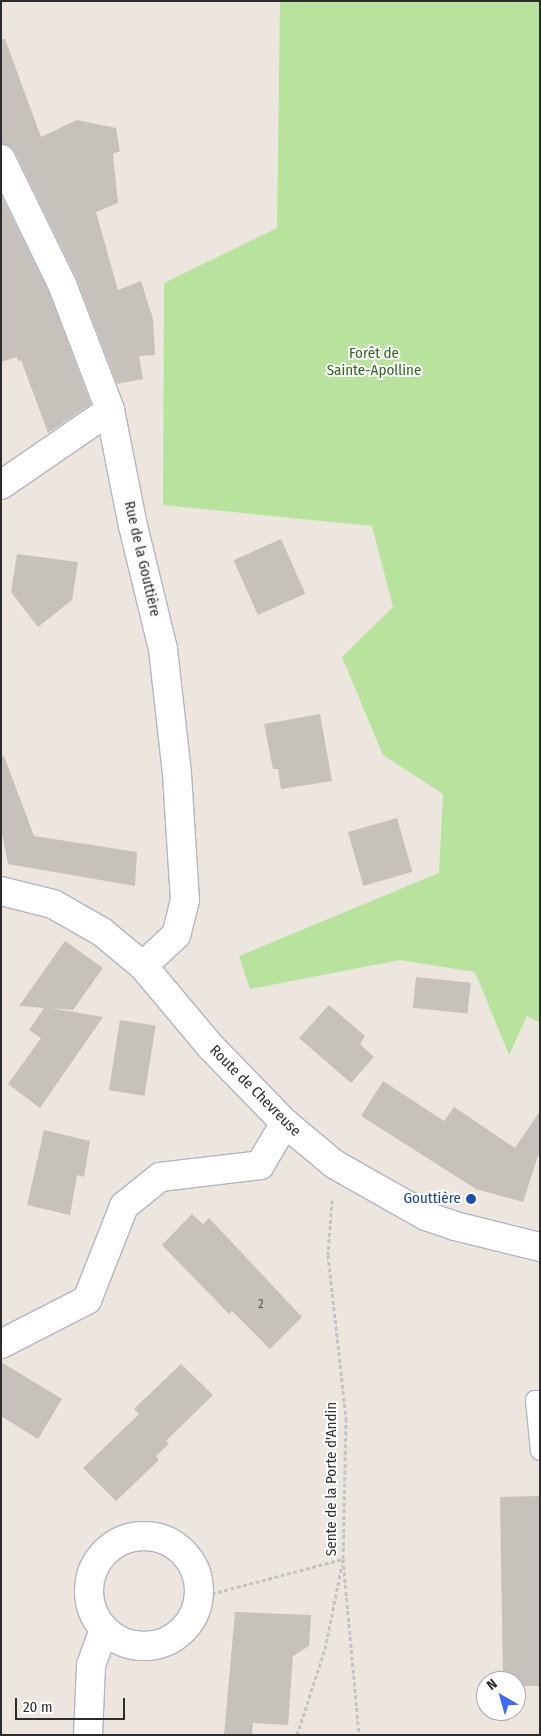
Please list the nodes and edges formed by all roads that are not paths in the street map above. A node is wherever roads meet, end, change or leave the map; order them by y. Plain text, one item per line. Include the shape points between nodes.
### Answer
1 (1, 160) edge
2 (110, 410) junction
3 (1, 484) edge
4 (1, 890) edge
5 (143, 966) junction
6 (286, 1123) junction
7 (540, 1247) edge
8 (1, 1344) edge
9 (540, 1400) edge
10 (540, 1451) edge
11 (104, 1629) junction
12 (88, 1735) edge

1 - 2 street, Rue de la Gouttière via 62,284
2 - 3 street
2 - 5 street, Rue de la Gouttière via 133,526 163,649 177,774 185,900 176,935
4 - 5 street, Route de Chevreuse via 53,904 102,932
5 - 6 street, Route de Chevreuse via 211,1048
6 - 7 street, Route de Chevreuse via 334,1164 426,1216
6 - 8 street via 260,1165 160,1177 124,1206 87,1300
9 - 10 lane via 535,1400
11 - 11 street via 118,1640 153,1646 170,1640 184,1629 194,1614 199,1597 198,1578 192,1562 179,1547 163,1538 145,1535 126,1538 97,1560 90,1578 91,1605
11 - 12 street via 91,1665

